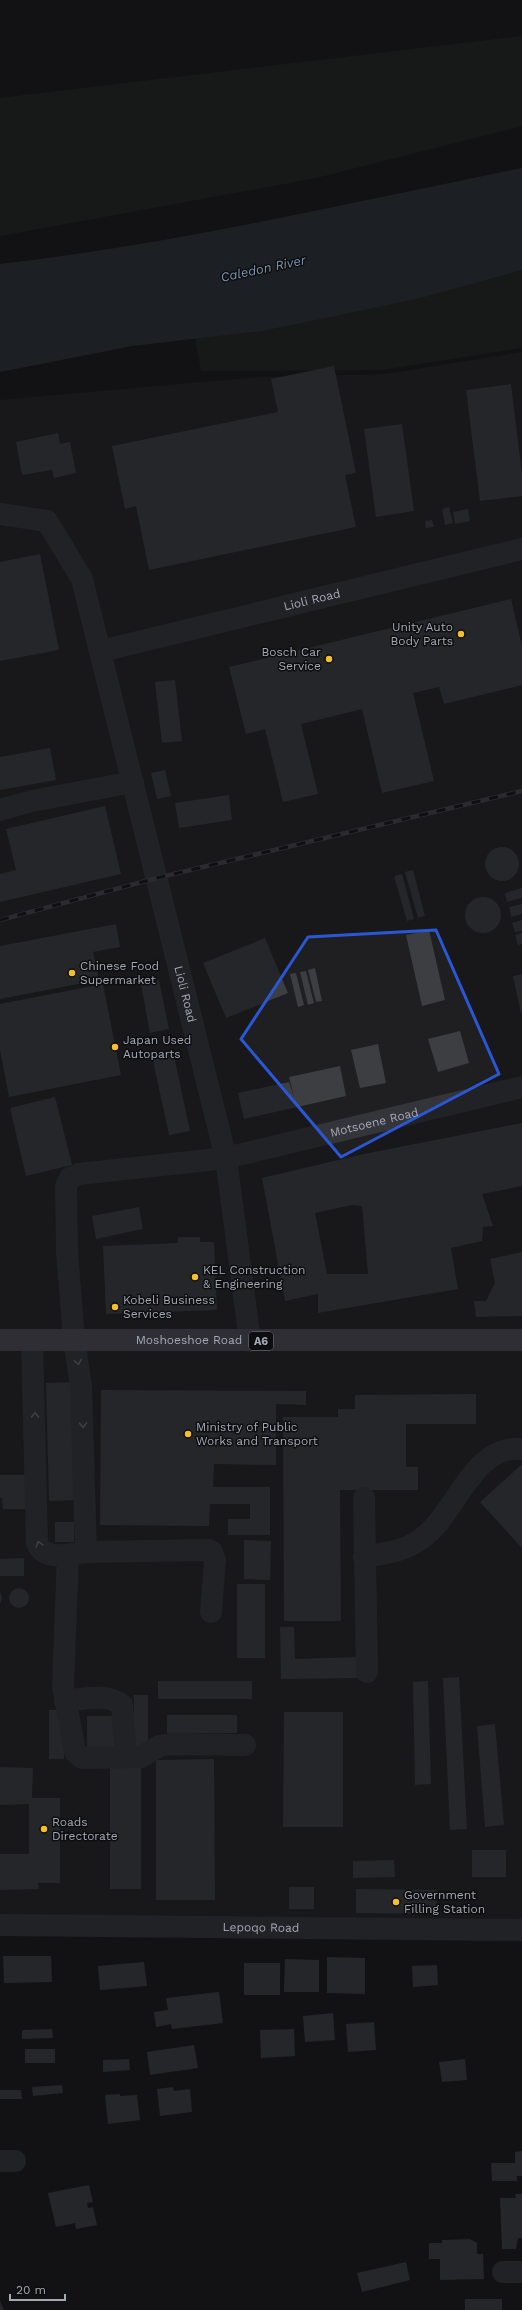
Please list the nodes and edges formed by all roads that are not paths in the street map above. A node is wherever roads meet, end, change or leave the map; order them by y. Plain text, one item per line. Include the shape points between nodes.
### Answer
1 (0, 514) edge
2 (522, 549) edge
3 (101, 651) junction
4 (133, 782) junction
5 (0, 810) edge
6 (522, 1087) edge
7 (226, 1158) junction
8 (74, 1339) junction
9 (0, 1340) edge
10 (32, 1340) junction
11 (522, 1340) edge
12 (250, 1341) junction
13 (522, 1449) edge
14 (364, 1498) dead end
15 (77, 1553) junction
16 (364, 1557) junction
17 (211, 1612) dead end
18 (367, 1672) dead end
19 (65, 1701) junction
20 (245, 1745) dead end
21 (126, 1757) junction
22 (0, 1925) edge
23 (522, 1930) edge

1 - 3 street, Lioli Road via 47,521 82,579
2 - 3 street, Lioli Road
3 - 4 street, Lioli Road
4 - 5 street via 32,801
4 - 7 street, Lioli Road
6 - 7 street, Motsoene Road
7 - 8 street, Motsoene Road via 79,1174 70,1178 66,1186 67,1244
7 - 12 street, Lioli Road
8 - 10 main road, Moshoeshoe Road / A6
8 - 12 main road, Moshoeshoe Road / A6
8 -> 15 street via 81,1386
9 - 10 main road, Moshoeshoe Road / A6
15 -> 10 street via 47,1554 40,1550 38,1543
11 - 12 main road, Moshoeshoe Road / A6
13 - 16 street via 512,1448 494,1453 478,1469 427,1535 402,1550
14 - 16 street
15 - 17 street via 209,1550 215,1560
15 - 19 street via 63,1686
16 - 18 street
19 - 21 street via 75,1752 78,1755 82,1758
19 - 21 street via 99,1698 117,1700 122,1705
20 - 21 street via 171,1744 158,1746 141,1757
22 - 23 street, Lepoqo Road

